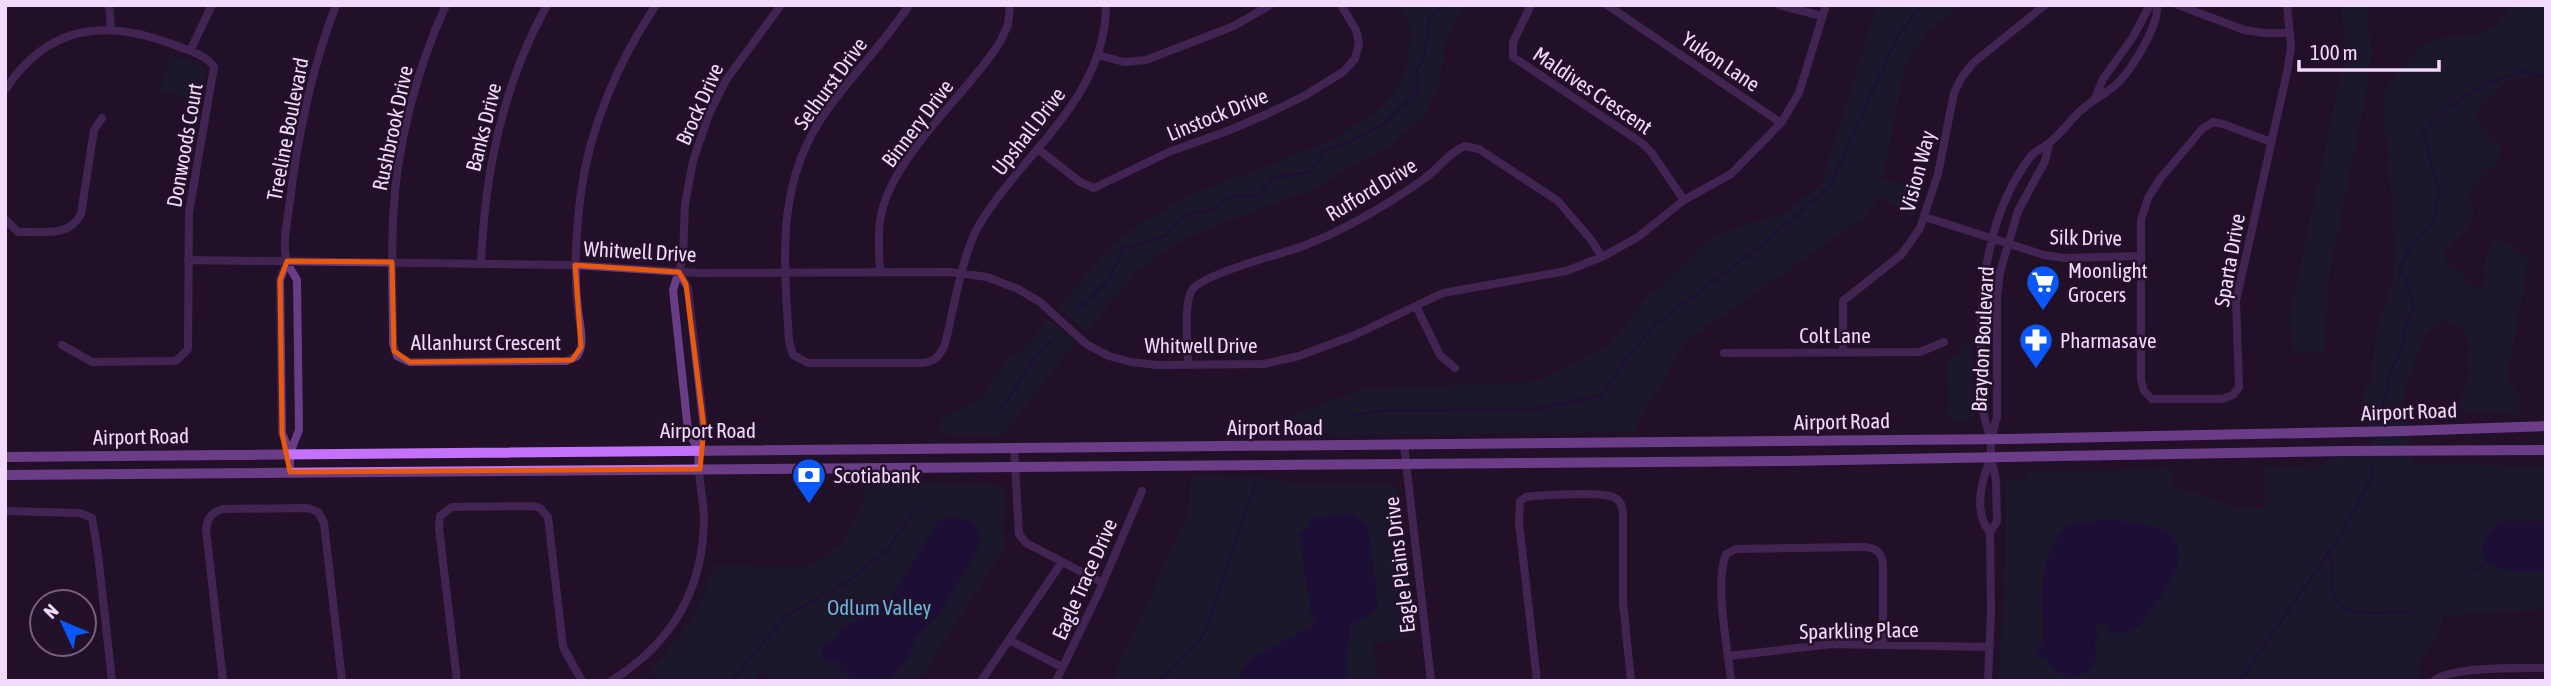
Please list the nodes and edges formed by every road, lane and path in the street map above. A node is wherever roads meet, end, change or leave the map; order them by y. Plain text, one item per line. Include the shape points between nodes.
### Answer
1 (109, 5) edge
2 (212, 5) edge
3 (336, 5) edge
4 (446, 5) edge
5 (547, 5) edge
6 (656, 5) edge
7 (781, 5) edge
8 (909, 5) edge
9 (1010, 5) edge
10 (1106, 5) edge
11 (1270, 5) edge
12 (1341, 5) edge
13 (1531, 5) edge
14 (1607, 5) edge
15 (1779, 5) edge
16 (1826, 5) edge
17 (2045, 5) edge
18 (2150, 5) edge
19 (2157, 5) edge
20 (2178, 5) edge
21 (2287, 5) edge
22 (1822, 16) junction
23 (111, 29) junction
24 (2290, 33) junction
25 (190, 51) junction
26 (1098, 55) junction
27 (5, 90) edge
28 (2095, 97) junction
29 (102, 118) dead end
30 (1781, 122) junction
31 (2271, 142) junction
32 (2049, 144) junction
33 (1038, 149) junction
34 (1684, 200) junction
35 (1924, 217) junction
36 (5, 219) edge
37 (1992, 239) junction
38 (2006, 243) junction
39 (2140, 256) junction
40 (1602, 257) junction
41 (188, 260) junction
42 (287, 261) junction
43 (392, 262) junction
44 (481, 263) junction
45 (575, 265) junction
46 (679, 272) junction
47 (785, 272) junction
48 (880, 272) junction
49 (963, 273) junction
50 (1416, 306) junction
51 (1944, 342) dead end
52 (62, 345) dead end
53 (1724, 352) dead end
54 (1843, 353) junction
55 (1188, 365) junction
56 (1455, 368) dead end
57 (2546, 426) edge
58 (1991, 439) junction
59 (1404, 445) junction
60 (1014, 448) junction
61 (698, 450) junction
62 (2546, 450) edge
63 (290, 453) junction
64 (5, 457) edge
65 (1991, 458) junction
66 (1406, 464) junction
67 (1015, 467) junction
68 (700, 468) junction
69 (290, 472) junction
70 (5, 475) edge
71 (1142, 491) dead end
72 (5, 511) edge
73 (1990, 533) junction
74 (1062, 562) junction
75 (1103, 583) junction
76 (1009, 640) junction
77 (1884, 644) junction
78 (1990, 647) junction
79 (1728, 656) junction
80 (1062, 667) junction
81 (2546, 668) edge
82 (112, 681) edge
83 (223, 681) edge
84 (342, 681) edge
85 (457, 681) edge
86 (582, 681) edge
87 (611, 681) edge
88 (981, 681) edge
89 (1056, 681) edge
90 (1431, 681) edge
91 (1537, 681) edge
92 (1631, 681) edge
93 (1731, 681) edge
94 (1987, 681) edge
95 (2434, 681) edge

1 - 23 street
2 - 25 street
3 - 42 street, Treeline Boulevard via 314,72 299,140
4 - 43 street, Rushbrook Drive via 417,84 401,153
5 - 44 street, Banks Drive via 514,76 501,117 487,185
6 - 45 street via 624,60 598,123 582,191
7 - 46 street, Brock Drive via 726,80 699,139 687,190
8 - 47 street, Selhurst Drive via 826,112 805,148 786,217
9 - 48 street, Binnery Drive via 1008,25 999,44 892,184 879,225
10 - 26 street, Upshall Drive
11 - 26 street via 1226,30 1146,60 1124,62
12 - 33 street, Linstock Drive via 1358,37 1352,63 1267,114 1171,151 1094,188
13 - 34 street, Maldives Crescent via 1513,42 1513,57 1642,143
14 - 30 street, Yukon Lane
15 - 22 street
16 - 22 street, Whitwell Drive
17 - 35 street, Vision Way via 1962,77
18 - 28 street, Braydon Boulevard
19 - 28 street, Braydon Boulevard via 2158,15 2133,62 2113,87
20 - 24 street via 2244,30
21 - 24 street, Sparta Drive
22 - 30 street, Whitwell Drive via 1799,93
23 - 25 street, Donwoods Court via 143,34
23 - 27 street, Donwoods Court via 76,33 54,42 22,66
24 - 31 street, Sparta Drive via 2287,72
25 - 41 street, Donwoods Court via 206,58 215,73 193,186
26 - 33 street, Upshall Drive via 1077,99
28 - 32 street, Braydon Boulevard
29 - 36 street via 94,130 76,224 68,230 18,232
30 - 34 street, Whitwell Drive via 1731,174
31 - 39 street, Sparta Drive via 2218,122 2202,130 2148,198 2140,230
31 - 39 street, Sparta Drive via 2236,301 2239,382 2232,395 2222,399 2147,397 2141,380
32 - 37 street, Braydon Boulevard via 2026,163
32 - 38 street, Braydon Boulevard
33 - 49 street, Upshall Drive via 980,224
34 - 40 street, Whitwell Drive via 1638,237
35 - 37 street, Silk Drive
35 - 54 street, Vision Way via 1902,254 1843,302
37 - 38 street, Silk Drive
37 - 58 street, Braydon Boulevard via 1980,320 1982,416
38 - 39 street, Silk Drive via 2065,258
38 - 58 street, Braydon Boulevard via 1997,298 1997,417
40 - 50 street, Whitwell Drive via 1552,274 1454,289
40 - 55 street, Rufford Drive via 1558,201 1479,149 1465,146 1410,188 1342,228 1197,285 1188,299
41 - 42 street, Whitwell Drive
41 - 52 street, Donwoods Court via 188,349 176,361 92,362
42 - 43 street, Whitwell Drive
42 - 63 street, Treeline Boulevard via 280,280 282,433
42 - 63 street, Treeline Boulevard via 297,280 299,430
43 - 44 street, Whitwell Drive
43 - 45 street, Allanhurst Crescent via 394,351 410,362 572,360 582,347
44 - 45 street, Whitwell Drive
45 - 46 street, Whitwell Drive
46 - 47 street, Whitwell Drive
46 - 61 street, Brock Drive via 688,288 704,428
46 - 61 street, Brock Drive via 673,290 686,417
47 - 48 street, Whitwell Drive
47 - 49 street, Selhurst Drive via 790,349 798,360 808,363 933,361 942,353
48 - 49 street, Whitwell Drive
49 - 55 street, Whitwell Drive via 987,277 1029,295 1086,344 1109,356 1149,365
50 - 55 street, Whitwell Drive via 1355,335 1281,361
50 - 56 street via 1440,355
51 - 54 street, Colt Lane via 1920,352
53 - 54 street, Colt Lane
57 - 58 main road, Airport Road
58 - 59 main road, Airport Road
58 - 65 street
59 - 60 main road, Airport Road
59 - 66 street, Eagle Plains Drive
60 - 61 main road, Airport Road
60 - 67 street
61 - 63 main road, Airport Road
61 - 68 street, Brock Drive
62 - 65 main road, Airport Road
63 - 64 main road, Airport Road
63 - 69 street, Treeline Boulevard
65 - 66 main road, Airport Road
65 - 73 street via 1997,521
65 - 73 street via 1981,481 1981,522
66 - 67 main road, Airport Road
66 - 90 street, Eagle Plains Drive
67 - 68 main road, Airport Road
67 - 74 street via 1019,534 1026,543
68 - 69 main road, Airport Road
68 - 87 street, Brock Drive via 702,545 688,598 661,640
69 - 70 main road, Airport Road
71 - 75 street, Eagle Trace Drive
72 - 82 street via 80,513 92,518
73 - 78 street
74 - 75 street
74 - 76 street
75 - 80 street, Eagle Trace Drive
76 - 80 street
76 - 88 street
77 - 78 street, Sparkling Place
77 - 79 street, Sparkling Place via 1833,644
77 - 79 street via 1882,559 1875,549 1741,548 1731,550 1724,561
78 - 94 street
79 - 93 street
80 - 89 street, Eagle Trace Drive
81 - 95 street via 2461,671
83 - 84 street via 206,529 209,518 222,509 308,508 318,512 324,523
85 - 86 street via 440,516 452,507 533,506 548,517 563,647
91 - 92 street via 1520,501 1534,496 1602,495 1617,499 1623,513 1623,603

